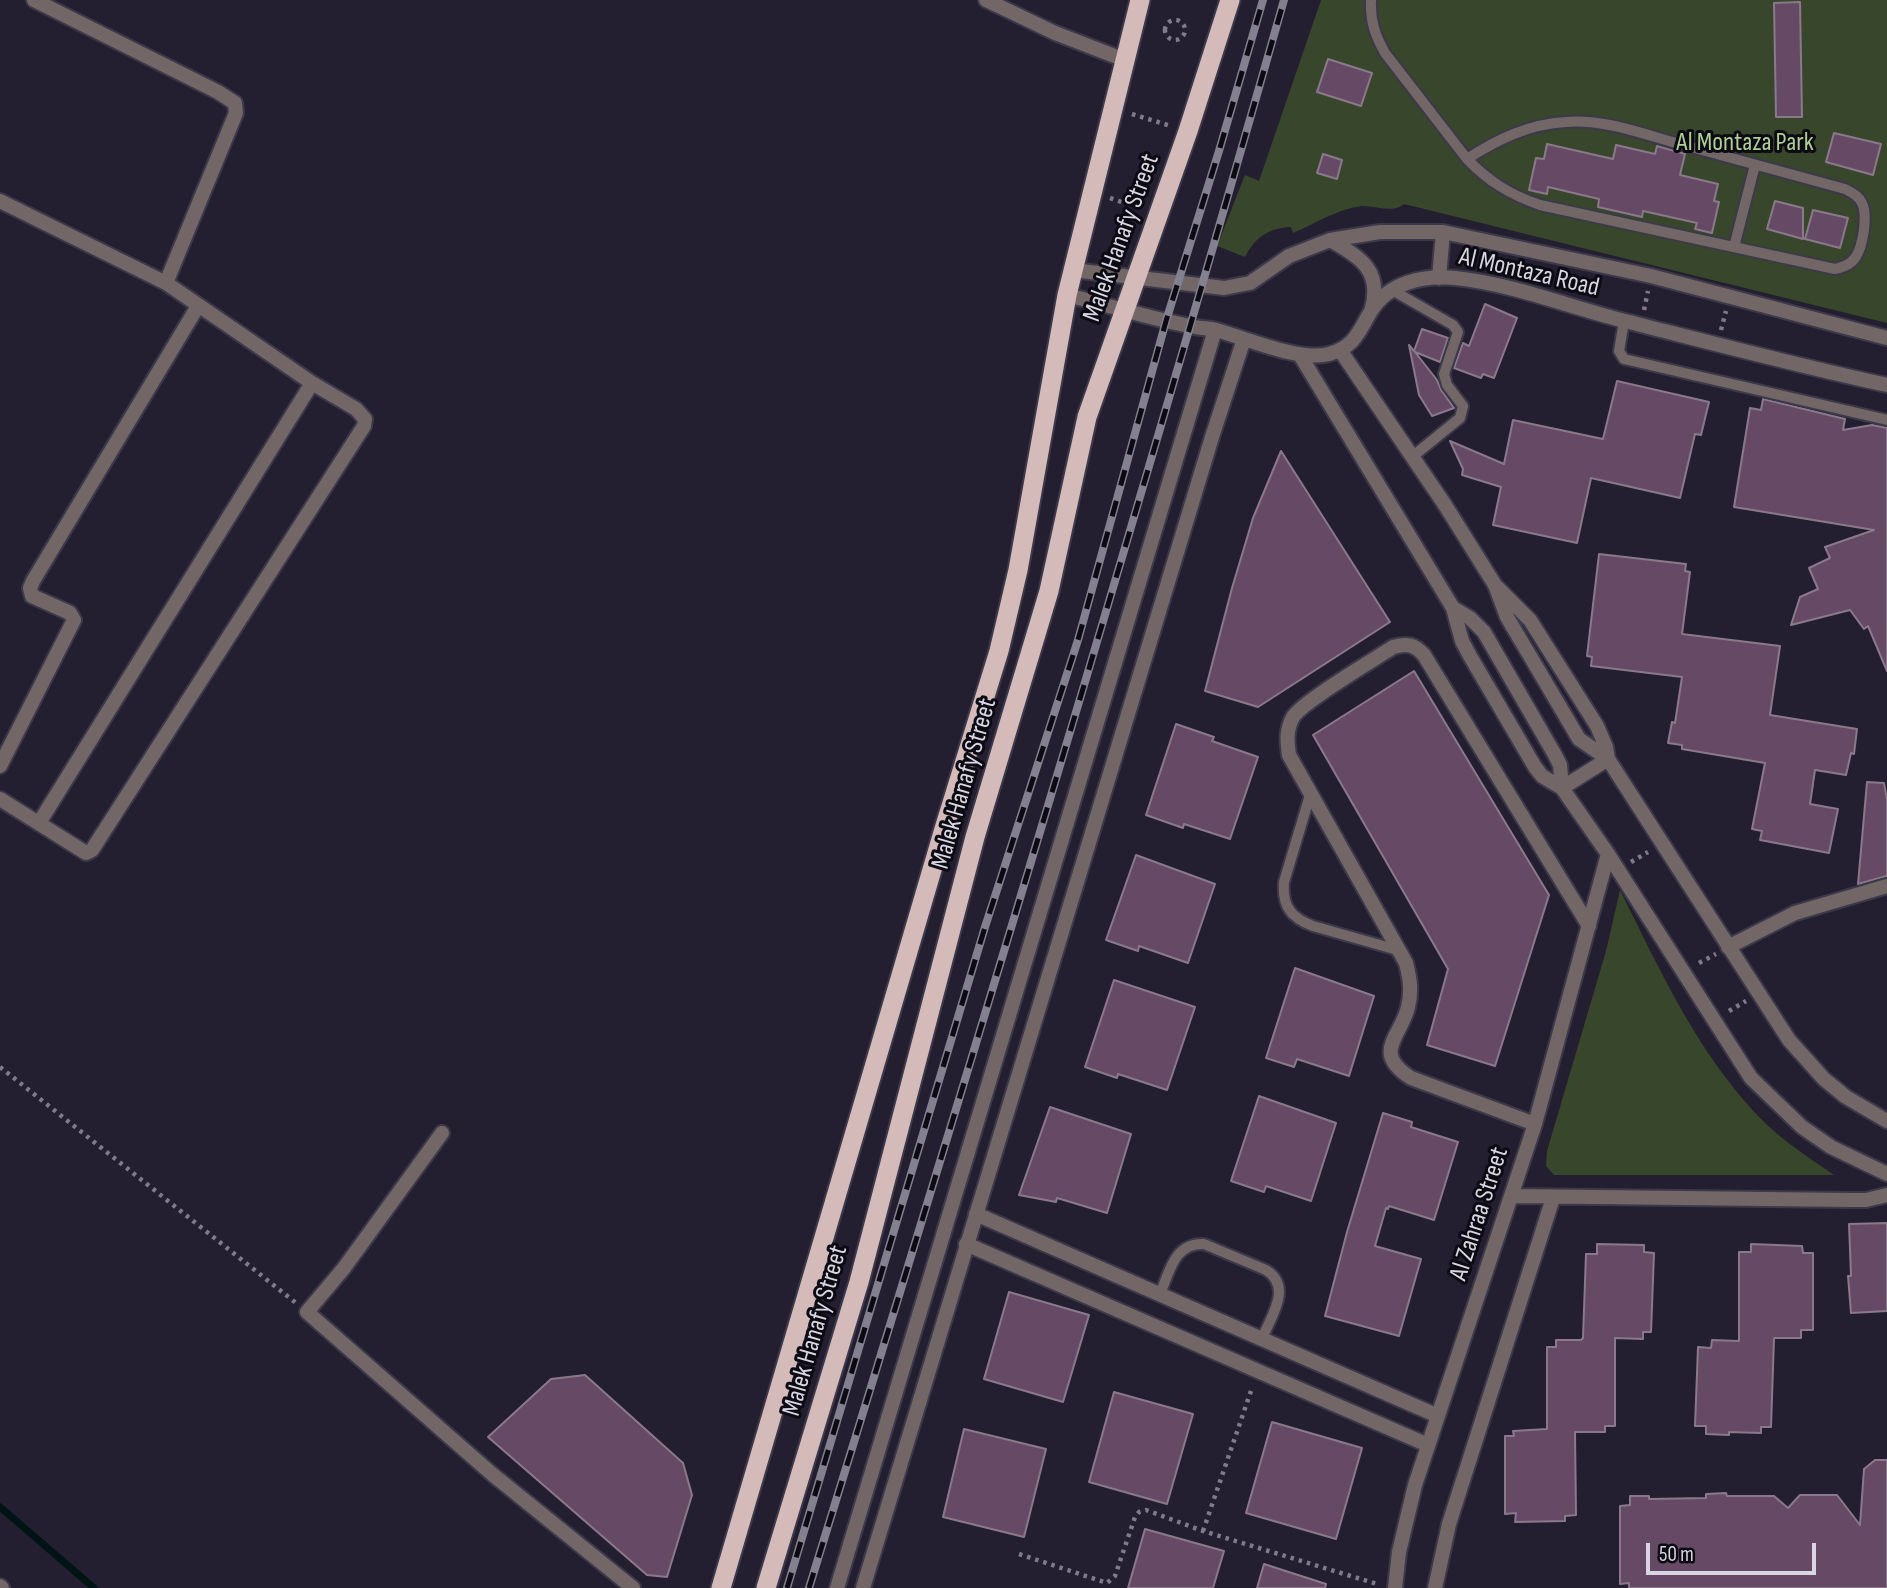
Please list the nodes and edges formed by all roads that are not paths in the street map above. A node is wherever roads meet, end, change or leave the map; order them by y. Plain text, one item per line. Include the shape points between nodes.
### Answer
1 (34, 0) edge
2 (986, 0) edge
3 (1140, 0) edge
4 (1230, 0) edge
5 (1371, 0) edge
6 (1125, 60) junction
7 (1467, 159) junction
8 (1755, 165) junction
9 (0, 201) edge
10 (1443, 232) junction
11 (1330, 240) junction
12 (1734, 247) junction
13 (1073, 270) junction
14 (1439, 278) junction
15 (1136, 279) junction
16 (166, 283) junction
17 (1392, 290) junction
18 (1067, 295) junction
19 (198, 306) junction
20 (1124, 309) junction
21 (1372, 310) junction
22 (1624, 321) junction
23 (1215, 330) junction
24 (1887, 338) edge
25 (1244, 339) junction
26 (1340, 350) junction
27 (1300, 355) junction
28 (312, 383) junction
29 (1887, 385) edge
30 (1887, 420) edge
31 (1412, 457) junction
32 (1495, 584) junction
33 (1453, 608) junction
34 (1608, 759) junction
35 (0, 766) edge
36 (1562, 788) junction
37 (1311, 792) junction
38 (0, 799) edge
39 (39, 823) junction
40 (944, 829) junction
41 (975, 837) junction
42 (1608, 854) junction
43 (1887, 886) edge
44 (1589, 926) junction
45 (1728, 947) junction
46 (1401, 951) junction
47 (1887, 1121) edge
48 (1535, 1124) junction
49 (442, 1133) dead end
50 (1887, 1174) edge
51 (1887, 1195) edge
52 (1512, 1196) junction
53 (1553, 1198) junction
54 (976, 1214) junction
55 (967, 1244) junction
56 (1160, 1294) junction
57 (1262, 1339) junction
58 (1438, 1416) junction
59 (1428, 1444) junction
60 (632, 1588) edge
61 (721, 1588) edge
62 (766, 1588) edge
63 (837, 1588) edge
64 (863, 1588) edge
65 (1395, 1588) edge
66 (1435, 1588) edge

1 - 16 street via 235,103 236,113
2 - 6 street
3 - 6 highway, Malek Hanafy Street
4 - 15 highway, Malek Hanafy Street
5 - 7 lane via 1370,17 1385,53
6 - 13 highway, Malek Hanafy Street
7 - 8 lane via 1517,132 1568,122 1615,126
7 - 12 lane via 1500,188 1540,205
8 - 12 lane
8 - 12 lane via 1856,195 1865,218 1859,251 1854,260 1835,269
9 - 16 street
10 - 11 street, Al Montaza Road via 1380,232
10 - 14 street
10 - 24 street, Al Montaza Road via 1651,276
11 - 15 street, Al Montaza Road via 1289,256 1237,287
11 - 21 street via 1354,253 1371,273
13 - 15 street, Al Montaza Road
13 - 18 highway, Malek Hanafy Street
14 - 17 street, Al Montaza Road
14 - 22 street, Al Montaza Road via 1477,282
15 - 20 highway, Malek Hanafy Street
16 - 19 street
17 - 21 street, Al Montaza Road
17 - 31 lane via 1458,332 1444,374 1463,406 1461,418
18 - 20 street
18 - 40 highway, Malek Hanafy Street via 1018,570 999,651
19 - 28 street
19 - 35 street via 33,581 32,596 70,613 74,620
20 - 23 street
20 - 41 highway, Malek Hanafy Street via 1087,417 1049,591
21 - 26 street, Al Montaza Road via 1356,338
22 - 29 street, Al Montaza Road
22 - 30 lane via 1619,351 1624,359
23 - 25 street
23 - 63 street
25 - 27 street
25 - 54 street
26 - 27 street via 1321,356
26 - 31 street
27 - 33 street
28 - 39 street
28 - 39 street via 356,409 365,419 364,426 92,850 86,853
31 - 32 street
32 - 34 street via 1530,620 1597,726
32 - 34 street via 1507,617 1579,739
33 - 36 street via 1470,656 1535,767
33 - 36 street via 1484,632 1555,755
34 - 36 street
34 - 45 street
36 - 42 street
37 - 44 street via 1289,755 1286,734 1294,716 1394,647 1416,646
37 - 46 street
37 - 46 lane via 1284,882 1288,911 1313,926
38 - 39 street
40 - 41 highway
40 - 61 highway, Malek Hanafy Street
41 - 62 highway, Malek Hanafy Street via 859,1282
42 - 44 street, Al Zahraa Street
42 - 50 street via 1751,1078 1786,1113 1831,1147
43 - 45 street via 1795,913
44 - 48 street, Al Zahraa Street
45 - 47 street via 1789,1040 1824,1079
46 - 48 street via 1411,986 1408,1010 1391,1044 1399,1070
48 - 52 street, Al Zahraa Street
49 - 60 street via 307,1312 492,1474
51 - 53 street via 1850,1200
52 - 53 street
52 - 58 street, Al Zahraa Street
53 - 66 street via 1449,1524
54 - 55 street
54 - 56 street
55 - 59 street
55 - 64 street
56 - 57 street
56 - 57 lane via 1177,1254 1194,1244 1266,1270 1280,1285
57 - 58 street
58 - 59 street, Al Zahraa Street
59 - 65 street, Al Zahraa Street via 1402,1538

